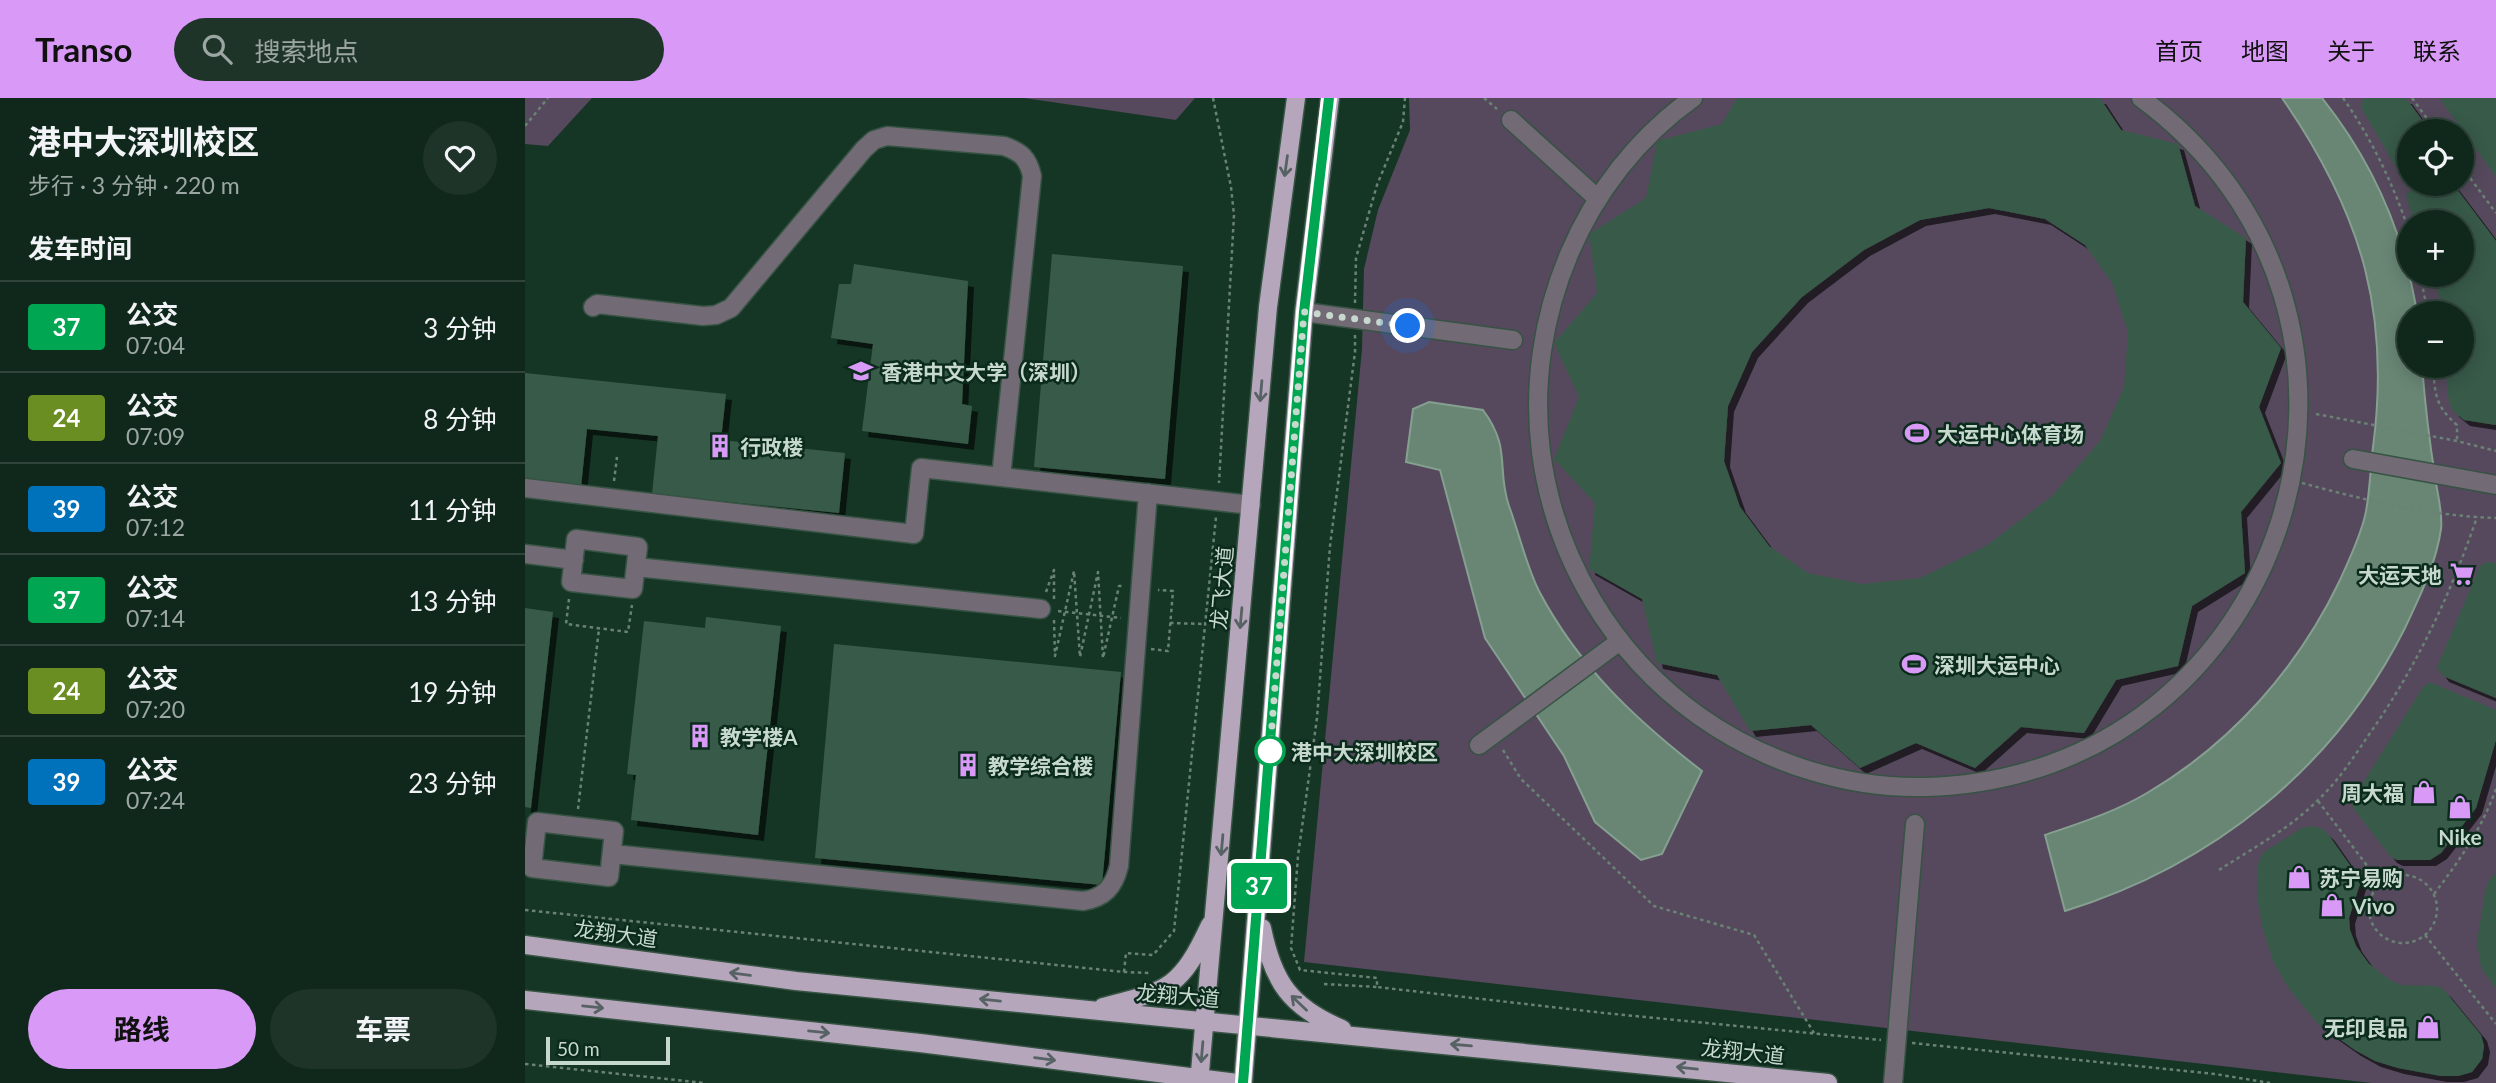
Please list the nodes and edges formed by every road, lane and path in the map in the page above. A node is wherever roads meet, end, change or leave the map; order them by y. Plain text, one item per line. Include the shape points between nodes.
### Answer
1 (548, 98) edge
2 (1213, 98) edge
3 (1296, 98) edge
4 (1329, 98) edge
5 (1405, 98) edge
6 (1693, 98) edge
7 (2141, 98) edge
8 (2343, 98) edge
9 (2412, 98) edge
10 (2427, 119) edge
11 (1511, 120) dead end
12 (525, 126) edge
13 (2474, 183) edge
14 (1598, 199) junction
15 (2401, 210) edge
16 (2496, 213) edge
17 (593, 307) dead end
18 (1304, 312) junction
19 (1355, 319) junction
20 (1513, 340) dead end
21 (2434, 378) edge
22 (2299, 410) junction
23 (2457, 441) junction
24 (2496, 451) edge
25 (617, 457) dead end
26 (2353, 459) dead end
27 (1219, 476) dead end
28 (1001, 477) junction
29 (2292, 481) junction
30 (2496, 485) edge
31 (525, 488) edge
32 (1147, 493) junction
33 (612, 500) junction
34 (1251, 505) junction
35 (2477, 517) junction
36 (2496, 518) edge
37 (1216, 519) dead end
38 (525, 554) edge
39 (574, 560) junction
40 (636, 567) junction
41 (571, 582) junction
42 (1141, 588) junction
43 (633, 589) junction
44 (1047, 609) junction
45 (1065, 611) junction
46 (1077, 613) junction
47 (1089, 614) junction
48 (1100, 615) junction
49 (1113, 617) junction
50 (1138, 620) junction
51 (1170, 622) junction
52 (1205, 624) junction
53 (599, 629) junction
54 (1620, 641) junction
55 (1136, 648) junction
56 (1486, 740) joint
57 (2496, 789) edge
58 (2318, 801) junction
59 (1915, 824) dead end
60 (576, 826) junction
61 (530, 844) edge
62 (612, 854) junction
63 (2219, 870) dead end
64 (2381, 884) junction
65 (2434, 895) junction
66 (1257, 907) junction
67 (525, 910) edge
68 (1216, 913) junction
69 (2425, 935) junction
70 (525, 945) edge
71 (1124, 972) junction
72 (1154, 973) dead end
73 (1324, 984) dead end
74 (1377, 987) junction
75 (525, 1000) edge
76 (1091, 1010) junction
77 (1205, 1021) junction
78 (2496, 1024) edge
79 (1248, 1025) junction
80 (1815, 1034) junction
81 (1358, 1035) junction
82 (1897, 1042) junction
83 (525, 1063) edge
84 (1092, 1065) junction
85 (1199, 1081) edge
86 (705, 1083) edge
87 (1129, 1083) edge
88 (1237, 1083) edge
89 (1243, 1083) edge
90 (1828, 1083) edge
91 (1893, 1083) edge
92 (2270, 1083) edge

1 - 12 path
2 - 27 path via 1234,215
3 -> 34 main road, 龙飞大道 via 1268,306
4 - 18 main road
5 - 19 path via 1403,122 1377,185 1356,258
6 - 14 street via 1636,149
7 - 22 street via 2200,151 2254,228 2288,316
8 - 15 path
9 - 10 path
11 - 14 street
13 - 16 path
14 - 54 street via 1568,255 1548,314 1538,418 1544,470 1560,531 1585,588
17 - 28 street via 703,316 731,308 874,140 887,136 1004,146 1020,152 1032,176
18 - 19 street
18 - 66 main road
19 - 20 street
19 - 74 path via 1291,948 1300,971 1377,978
21 - 23 path via 2439,406 2457,425
22 - 23 path
22 - 29 street
23 - 24 path
25 - 33 path
26 - 30 street
28 - 32 street
28 - 33 street via 921,468 914,534
29 - 35 path via 2345,495
29 - 54 street via 2275,541 2258,579 2232,623 2193,671 2111,735 2065,758 2006,777 1913,787 1852,781 1793,765 1737,740 1694,712
31 - 33 street
32 - 34 street
32 - 42 street
34 -> 68 main road, 龙飞大道
35 - 36 path
35 - 58 path via 2446,601 2412,668 2339,778
37 - 52 path
38 - 39 street
39 - 40 street via 576,539 638,547
39 - 41 street
40 - 43 street
40 - 44 street
41 - 43 street
41 - 53 path via 566,624
42 - 49 path via 1119,586
42 - 50 street
42 - 51 path via 1173,591
43 - 53 path via 628,632
44 - 44 path via 1054,570
44 - 45 path
44 - 45 path via 1055,656
45 - 46 path
45 - 46 path via 1074,571
46 - 47 path
46 - 47 path via 1080,657
47 - 48 path
47 - 48 path via 1098,572
48 - 49 path
48 - 49 path via 1103,658
49 - 50 path
50 - 55 street
51 - 52 path
51 - 55 path via 1168,651
52 - 71 path via 1174,931 1153,955 1126,953
53 - 60 path
54 - 56 street
55 - 62 street via 1119,866 1110,888 1093,900
56 - 80 path via 1654,906 1754,935
57 - 65 path via 2465,854
58 - 63 path
58 - 64 path
59 - 82 street
60 - 61 street via 537,822
60 - 62 street via 614,831
61 - 62 street via 532,868 609,877
64 - 65 path via 2405,875 2422,881
64 - 69 path via 2369,907 2377,932 2401,943
65 - 69 path via 2437,912
66 - 79 main road
81 -> 66 main road via 1301,1008 1286,989 1272,966
67 - 71 path
68 - 76 main road via 1185,971 1170,985 1151,995
68 - 77 main road, 龙飞大道
69 - 78 path
76 -> 70 main road, 龙翔大道 via 796,981
71 - 72 path
73 - 74 path
74 - 80 path
75 -> 84 main road
76 - 77 main road, 龙翔大道
77 - 79 main road, 龙翔大道
77 -> 85 main road, 龙飞大道
79 - 81 main road, 龙翔大道
79 - 89 main road
80 - 82 path
90 -> 81 main road, 龙翔大道
82 - 91 street
82 - 92 path
83 - 86 path
84 - 85 main road
84 - 87 main road
85 - 88 main road

